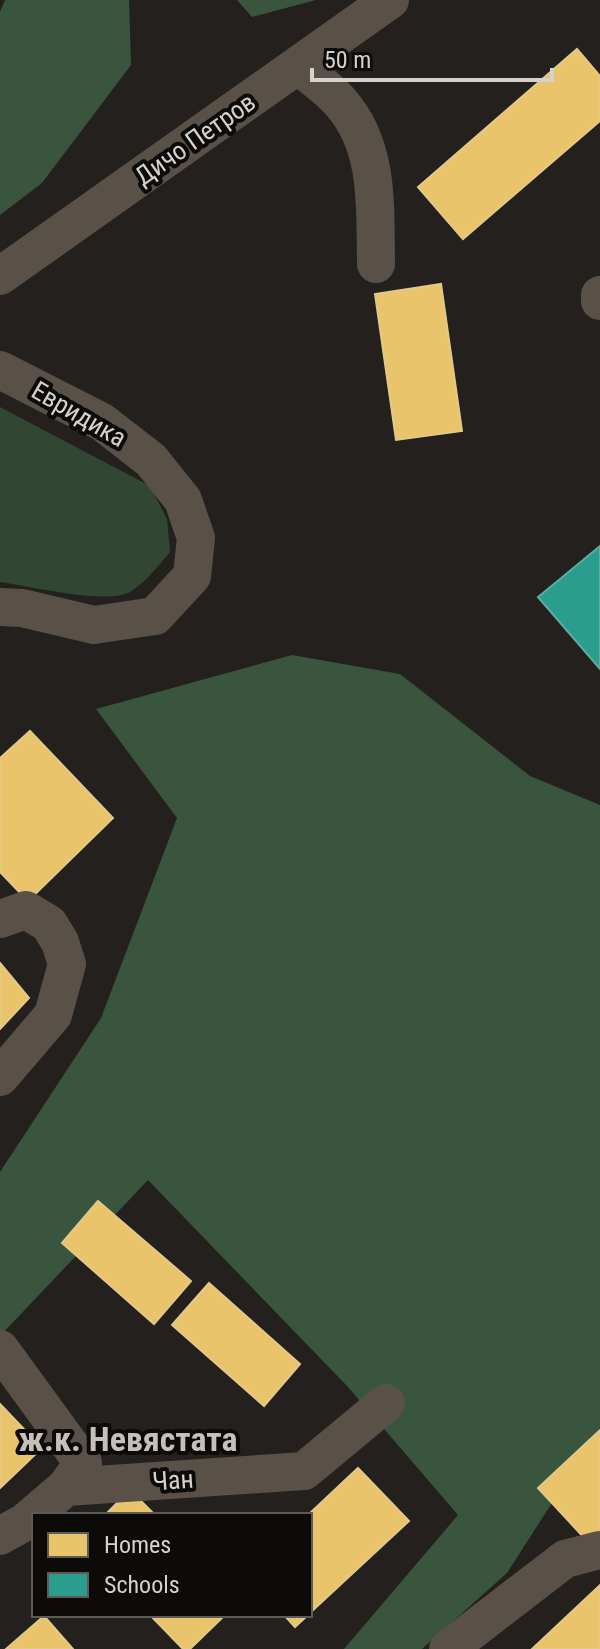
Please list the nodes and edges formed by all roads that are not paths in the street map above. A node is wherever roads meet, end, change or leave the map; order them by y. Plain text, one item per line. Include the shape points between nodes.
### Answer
1 (390, 0) edge
2 (299, 66) junction
3 (376, 264) dead end
4 (0, 276) edge
5 (600, 295) edge
6 (600, 301) edge
7 (0, 370) edge
8 (0, 607) edge
9 (0, 919) edge
10 (0, 1077) edge
11 (0, 1349) edge
12 (386, 1403) dead end
13 (66, 1487) junction
14 (36, 1513) edge
15 (32, 1516) edge
16 (0, 1536) edge
17 (600, 1550) edge
18 (448, 1649) edge

1 - 2 street, Дичо Петров
2 - 3 street via 341,103 365,138 374,189
2 - 4 street, Дичо Петров
5 - 6 street
7 - 8 street, Евридика via 102,422 151,460 183,500 196,538 192,576 155,616 94,625
9 - 10 street via 26,910 49,924 67,964 53,1015
11 - 13 street via 83,1463
12 - 13 street, Чан via 304,1471
13 - 14 street
15 - 16 street
17 - 18 street via 565,1559

